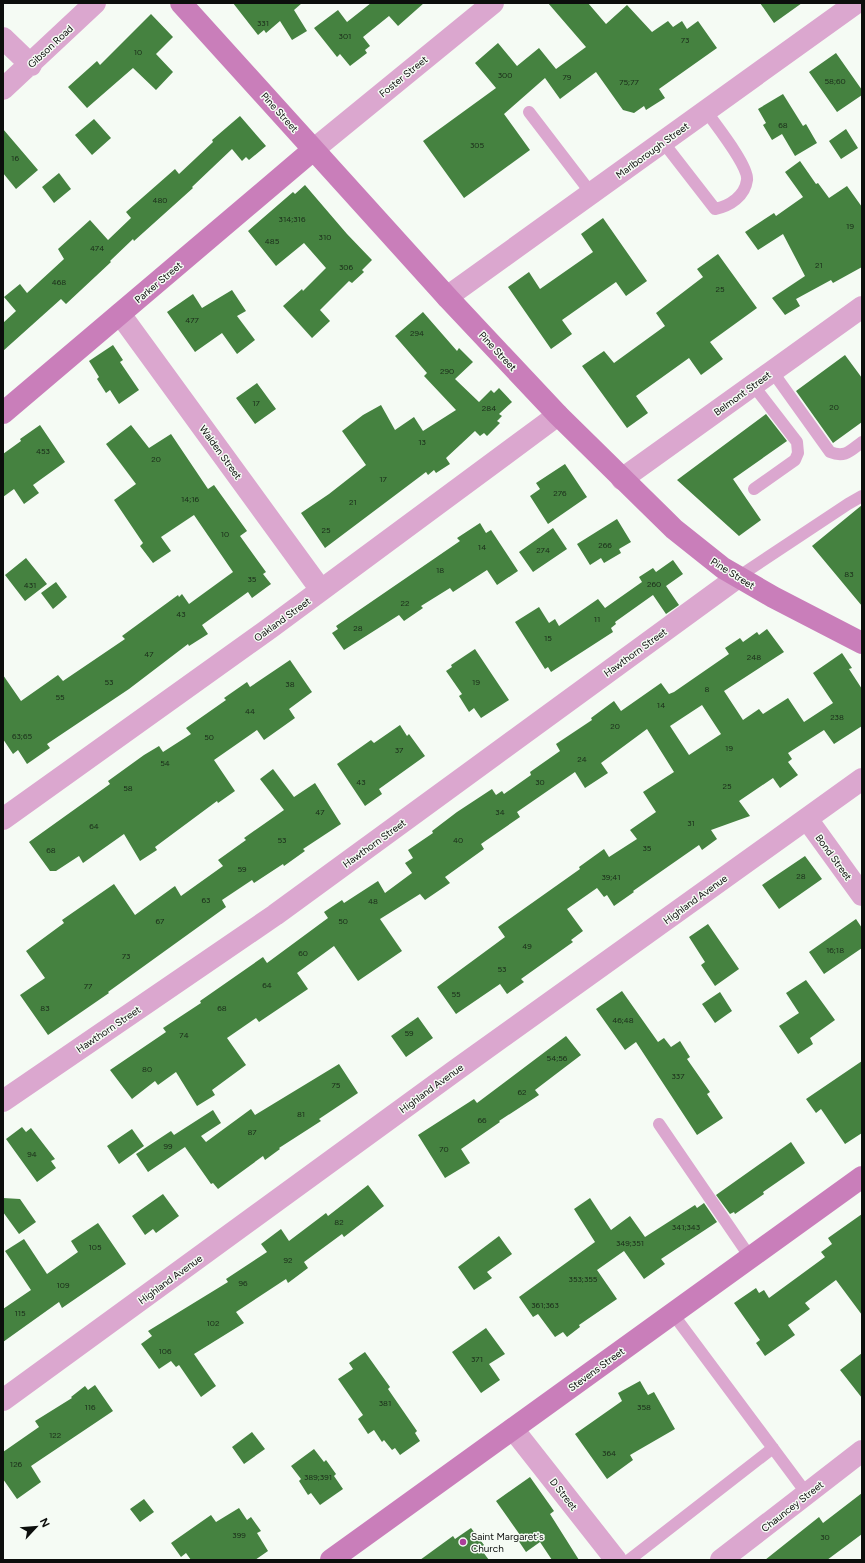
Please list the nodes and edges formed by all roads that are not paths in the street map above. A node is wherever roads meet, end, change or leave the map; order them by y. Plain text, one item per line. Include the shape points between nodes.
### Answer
1 (95, 3) edge
2 (181, 3) edge
3 (493, 3) edge
4 (856, 3) edge
5 (3, 38) edge
6 (30, 65) junction
7 (3, 89) edge
8 (706, 111) junction
9 (529, 112) dead end
10 (663, 142) junction
11 (313, 150) junction
12 (591, 194) junction
13 (447, 297) junction
14 (862, 307) edge
15 (120, 314) junction
16 (772, 371) junction
17 (753, 384) junction
18 (3, 413) edge
19 (558, 415) junction
20 (862, 442) edge
21 (622, 479) junction
22 (754, 489) dead end
23 (862, 496) edge
24 (738, 577) junction
25 (321, 590) junction
26 (861, 641) edge
27 (862, 779) edge
28 (3, 819) edge
29 (807, 819) junction
30 (862, 895) edge
31 (3, 1101) edge
32 (659, 1124) dead end
33 (862, 1177) edge
34 (750, 1257) junction
35 (673, 1314) junction
36 (3, 1400) edge
37 (513, 1429) junction
38 (773, 1448) junction
39 (862, 1451) edge
40 (807, 1494) junction
41 (331, 1560) edge
42 (616, 1560) edge
43 (629, 1560) edge
44 (721, 1560) edge

1 - 6 street, Gibson Road
2 - 11 street, Pine Street
3 - 11 street, Foster Street
4 - 8 street, Marlborough Street
5 - 6 street
6 - 7 street, Gibson Road
8 - 10 street, Marlborough Street
8 - 10 lane via 743,165 747,179 742,195 725,207 715,209
9 - 12 lane
10 - 12 street, Marlborough Street
11 - 13 street, Pine Street
11 - 15 street, Parker Street
12 - 13 street, Marlborough Street
13 - 19 street, Pine Street
14 - 16 street, Belmont Street
15 - 18 street, Parker Street
15 - 25 street, Walden Street
16 - 17 street, Belmont Street
16 - 20 lane via 830,452 846,454
17 - 21 street, Belmont Street
17 - 22 lane via 797,442 798,453 795,460
19 - 21 street, Pine Street
19 - 25 street, Oakland Street
21 - 24 street, Pine Street via 674,529
23 - 24 lane
24 - 26 street, Pine Street
24 - 31 street, Hawthorn Street via 275,915
25 - 28 street, Oakland Street
27 - 29 street, Highland Avenue
29 - 30 street, Bond Street
29 - 36 street, Highland Avenue via 456,1070
32 - 34 lane
33 - 34 street, Stevens Street
34 - 35 street, Stevens Street
35 - 37 street, Stevens Street
35 - 38 lane
37 - 41 street, Stevens Street
37 - 42 street, D Street
38 - 40 lane
38 - 43 lane
39 - 40 street, Chauncey Street
40 - 44 street, Chauncey Street

